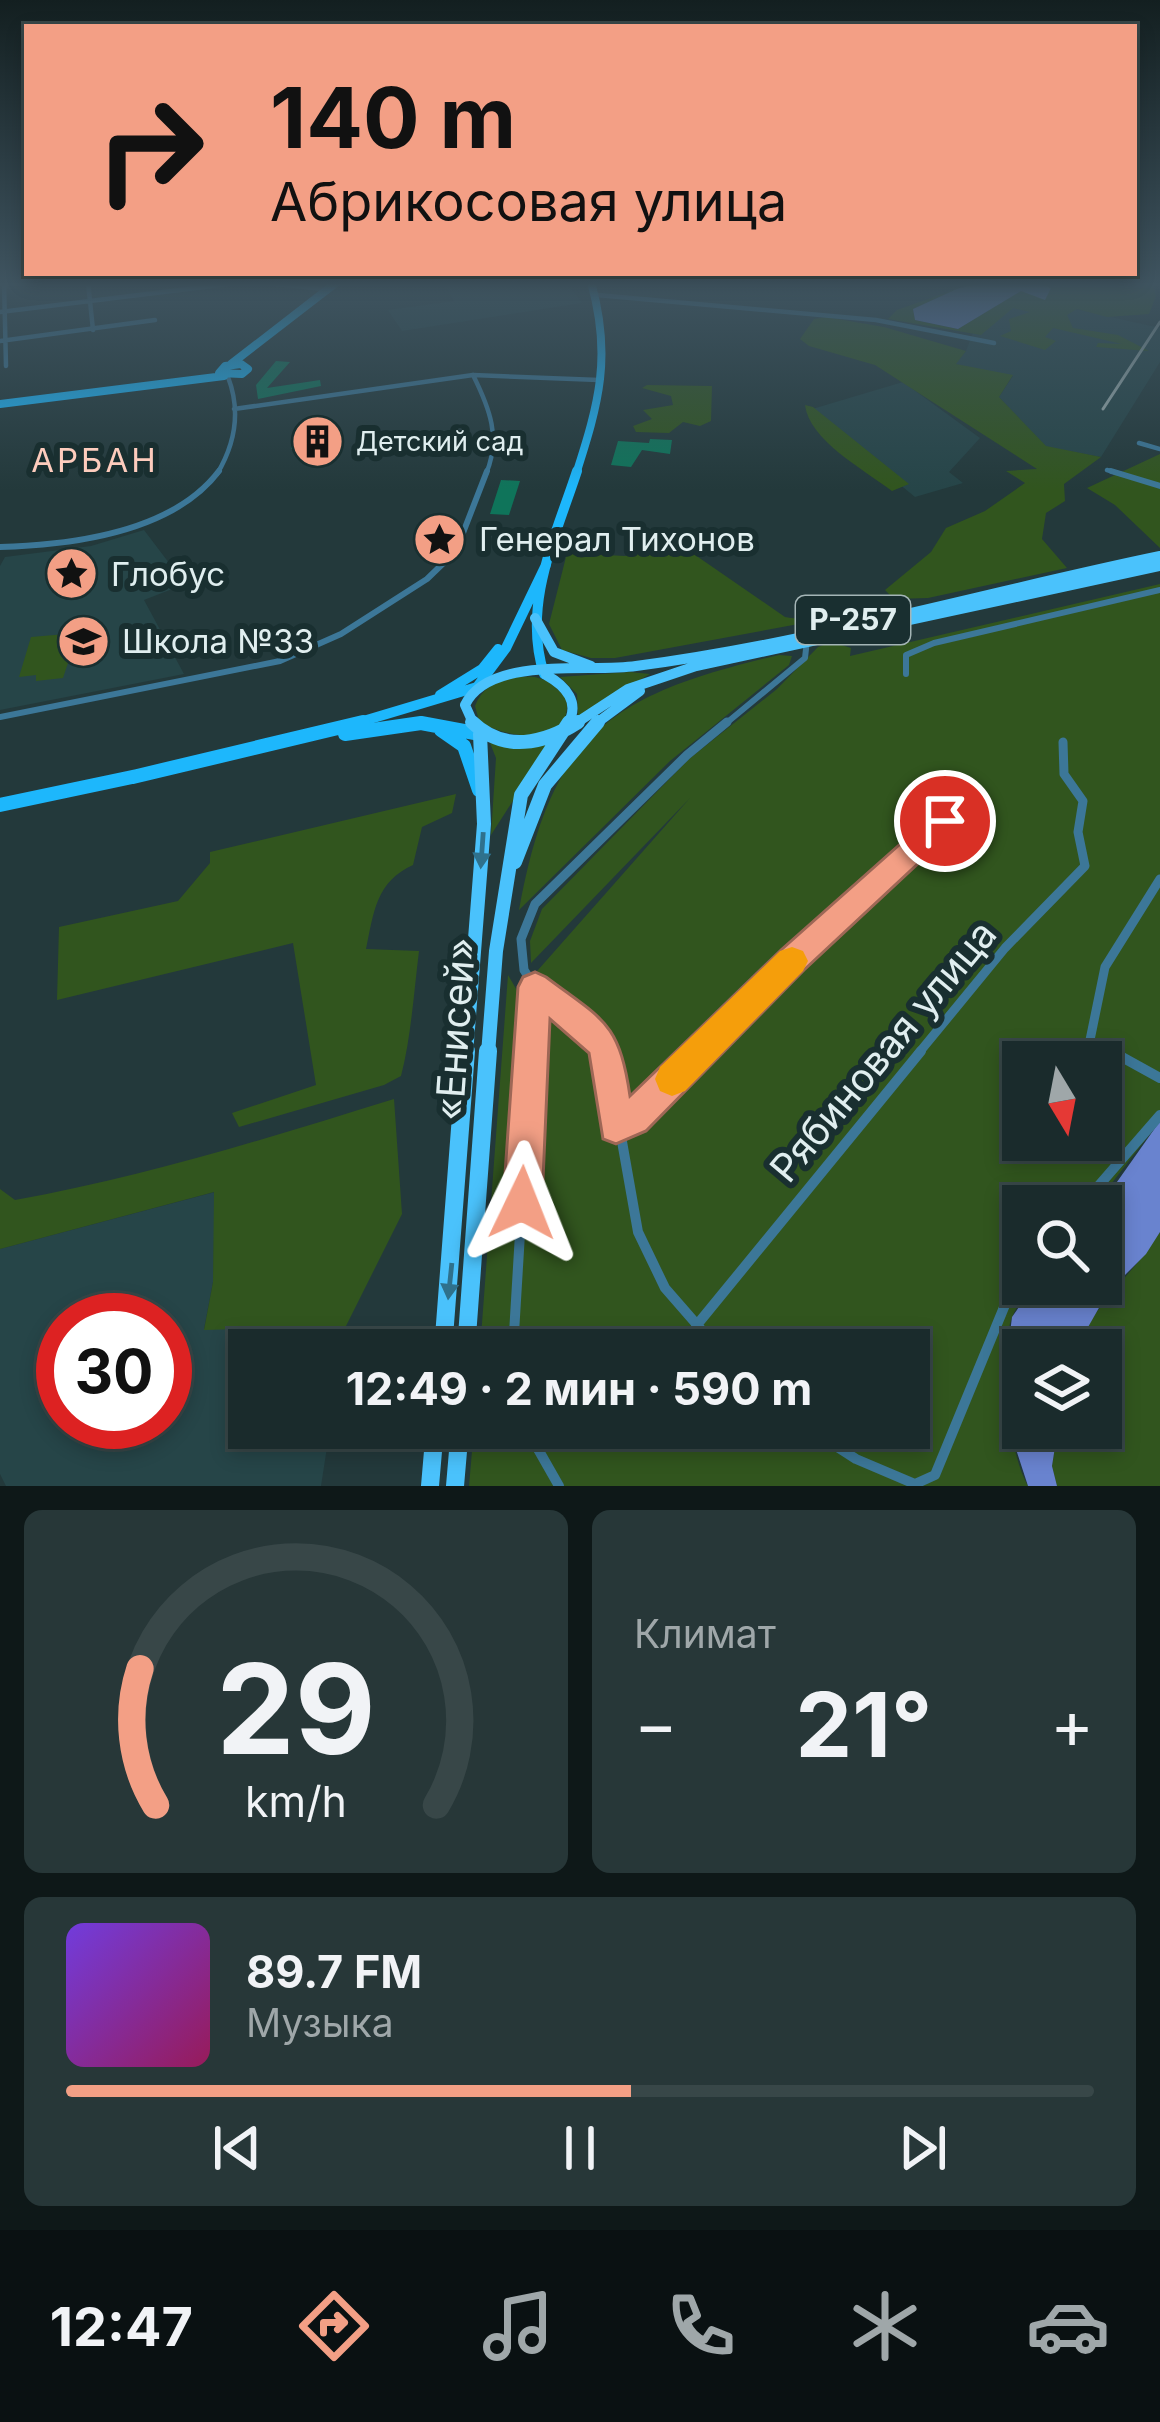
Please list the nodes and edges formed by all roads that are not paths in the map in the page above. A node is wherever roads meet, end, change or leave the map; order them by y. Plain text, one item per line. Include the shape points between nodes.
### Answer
1 (5, 351) edge
2 (254, 351) edge
3 (604, 351) edge
4 (243, 362) junction
5 (6, 366) dead end
6 (472, 375) junction
7 (228, 376) junction
8 (599, 380) junction
9 (0, 404) edge
10 (234, 409) junction
11 (1139, 443) dead end
12 (1160, 449) edge
13 (1107, 470) dead end
14 (1160, 486) edge
15 (0, 547) edge
16 (1160, 556) edge
17 (546, 565) junction
18 (1160, 566) edge
19 (1160, 590) edge
20 (536, 618) junction
21 (520, 619) junction
22 (807, 640) junction
23 (640, 666) junction
24 (696, 666) junction
25 (544, 674) junction
26 (906, 674) dead end
27 (477, 687) junction
28 (0, 717) edge
29 (365, 725) junction
30 (565, 729) junction
31 (480, 734) junction
32 (1063, 742) dead end
33 (0, 805) edge
34 (484, 809) junction
35 (945, 821) dead end
36 (1160, 879) edge
37 (499, 928) junction
38 (535, 987) junction
39 (1160, 1078) edge
40 (1160, 1115) edge
41 (616, 1126) junction
42 (1099, 1185) edge
43 (1005, 1305) edge
44 (696, 1326) junction
45 (445, 1329) edge
46 (468, 1329) edge
47 (515, 1329) edge
48 (699, 1329) edge
49 (433, 1449) edge
50 (458, 1449) edge
51 (538, 1449) edge
52 (841, 1449) edge
53 (915, 1484) edge
54 (430, 1486) edge
55 (455, 1486) edge
56 (559, 1486) edge

1 - 5 street
2 - 4 main road
3 - 8 main road
4 - 7 main road via 231,364
4 - 7 main road via 247,370
6 - 8 street
6 - 10 street
6 - 28 street via 490,409 495,452 456,551 427,579 341,634 280,661
7 - 9 main road
7 - 10 street
8 - 17 main road
10 - 15 street via 232,456 198,492 147,521 89,538
11 - 12 street
13 - 14 street
16 - 23 highway, Р-257
17 - 20 main road
17 - 21 main road
18 - 22 highway, Р-257
19 - 26 street via 934,644 906,655
20 - 23 highway via 547,648 568,662
20 - 25 main road via 534,659
21 - 27 main road
21 - 29 main road via 466,681
22 - 24 highway, Р-257
22 - 38 street via 805,658 687,755 535,904 521,939
23 - 25 highway, Р-257
24 - 30 highway, Р-257 via 637,685
24 - 37 highway, Р-257 via 604,714 548,773
25 - 27 highway, Р-257 via 509,672
25 - 30 highway via 572,696
27 - 29 main road
27 - 31 highway, «Енисей» via 467,709
29 - 31 main road via 421,722
29 - 33 main road
29 - 34 main road via 451,734 470,758
30 - 31 highway, Р-257 via 529,744
30 - 37 highway, «Енисей» / Р-257 via 521,795
31 - 34 highway, «Енисей»
32 - 44 street, Рябиновая улица via 1064,774 1083,801 1085,866 1005,948
34 -> 45 highway, «Енисей»
35 - 41 street
36 - 39 street via 1105,967 1090,1040
37 - 46 highway, «Енисей» / Р-257
38 - 41 street via 599,1037
38 - 47 street
40 - 42 street
41 - 44 street via 638,1232 665,1288
43 - 53 street via 934,1474
44 - 48 street
49 - 54 highway
50 - 55 highway
51 - 56 street
52 - 53 street

